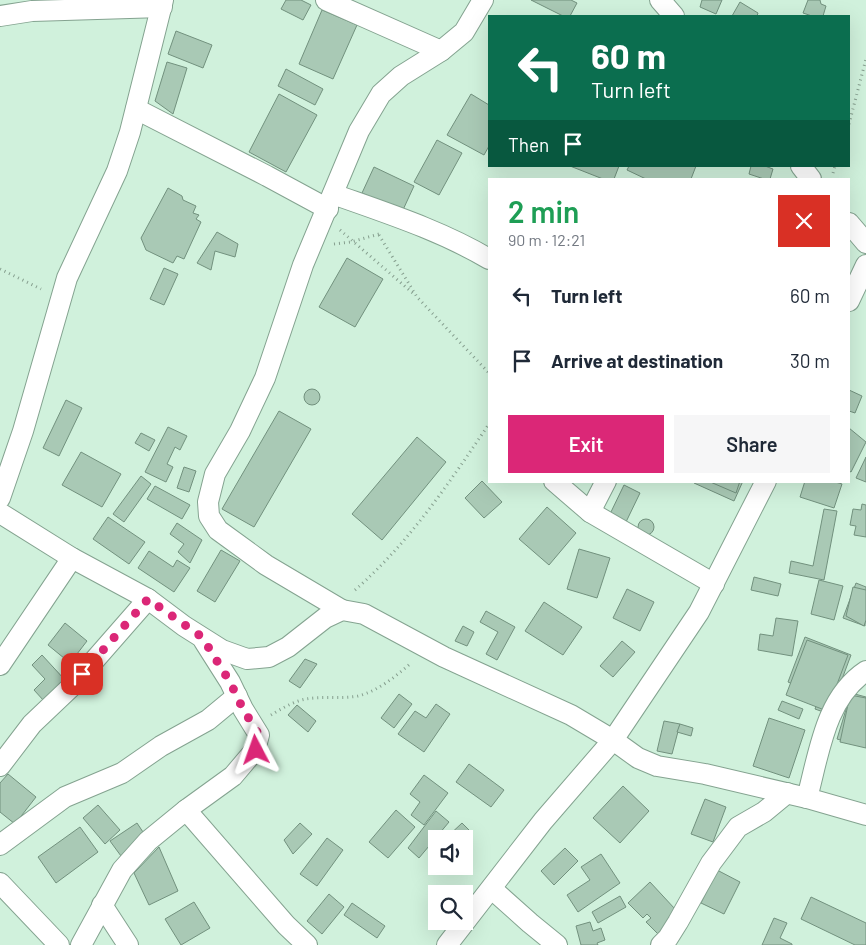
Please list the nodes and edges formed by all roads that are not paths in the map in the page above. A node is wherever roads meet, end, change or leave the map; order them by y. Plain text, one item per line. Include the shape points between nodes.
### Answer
1 (326, 0) edge
2 (483, 0) edge
3 (660, 0) edge
4 (163, 4) edge
5 (673, 15) edge
6 (0, 16) edge
7 (441, 52) junction
8 (136, 109) junction
9 (802, 167) edge
10 (810, 178) edge
11 (330, 202) junction
12 (850, 224) edge
13 (866, 243) edge
14 (488, 258) edge
15 (866, 265) edge
16 (850, 299) edge
17 (556, 483) edge
18 (605, 483) edge
19 (765, 483) edge
20 (0, 498) edge
21 (590, 512) junction
22 (0, 514) edge
23 (72, 558) junction
24 (714, 584) junction
25 (148, 599) junction
26 (339, 608) junction
27 (202, 637) junction
28 (0, 666) edge
29 (866, 671) edge
30 (237, 696) junction
31 (613, 740) junction
32 (0, 766) edge
33 (787, 794) junction
34 (807, 798) junction
35 (186, 810) junction
36 (866, 815) edge
37 (0, 846) edge
38 (0, 883) edge
39 (492, 888) junction
40 (102, 905) junction
41 (662, 944) edge
42 (59, 945) edge
43 (81, 945) edge
44 (128, 945) edge
45 (307, 945) edge
46 (447, 945) edge
47 (557, 945) edge

1 - 7 street
2 - 7 street via 464,32
3 - 5 street
4 - 6 street via 32,11
4 - 8 street
7 - 11 street via 401,76 381,94 359,131
8 - 11 street via 267,176
8 - 20 street via 117,171 67,278
9 - 10 street
11 - 14 street via 406,220
11 - 26 street via 294,292 265,378 215,474 208,502 209,516 218,530 266,565
12 - 13 street
15 - 16 street
17 - 21 street
18 - 21 street
19 - 24 street
21 - 24 street
22 - 23 street
23 - 25 street
23 - 28 street
24 - 31 street via 700,612
25 - 27 street
25 - 32 street via 71,687 32,724
26 - 27 street via 288,647 269,657 247,659 222,650
26 - 31 street via 364,614 501,684 571,714
27 - 30 street
29 - 34 street via 857,676 838,700 827,726
30 - 35 street via 259,735 256,750 233,776
30 - 37 street via 208,720 161,746 122,773 65,797
31 - 33 street via 656,766 706,774
31 - 39 street via 543,821
33 - 34 street
33 - 41 street via 738,827 711,863
34 - 36 street
35 - 40 street via 148,841 122,870
35 - 45 street
38 - 42 street
39 - 46 street
39 - 47 street
40 - 43 street
40 - 44 street

